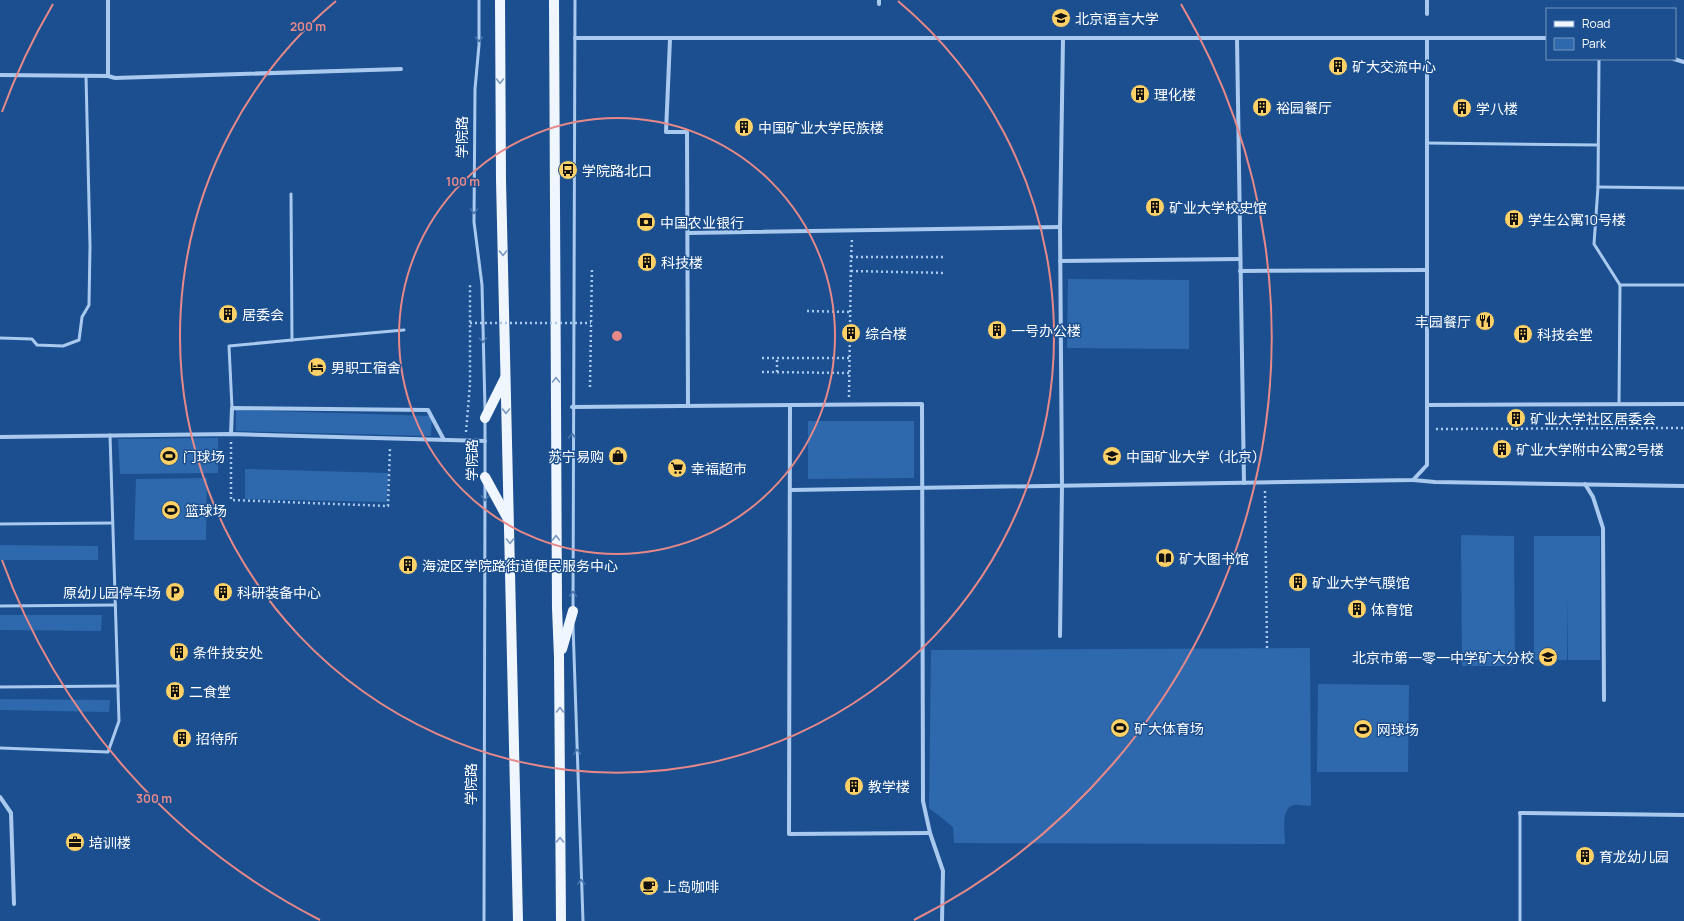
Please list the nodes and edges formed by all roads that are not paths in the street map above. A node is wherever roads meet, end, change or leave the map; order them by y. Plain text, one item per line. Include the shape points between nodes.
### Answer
1 (108, 0) edge
2 (479, 0) edge
3 (500, 0) edge
4 (554, 0) edge
5 (574, 0) edge
6 (1428, 0) edge
7 (1427, 14) dead end
8 (575, 38) junction
9 (1427, 38) junction
10 (1546, 38) edge
11 (670, 39) junction
12 (1063, 39) junction
13 (1237, 39) junction
14 (1599, 60) edge
15 (401, 69) dead end
16 (0, 75) edge
17 (86, 76) junction
18 (108, 76) junction
19 (1427, 143) junction
20 (1598, 145) junction
21 (1598, 187) junction
22 (1684, 188) edge
23 (292, 194) dead end
24 (1060, 227) junction
25 (688, 233) junction
26 (1240, 259) junction
27 (1060, 260) junction
28 (1427, 270) junction
29 (1240, 271) junction
30 (1620, 285) junction
31 (1684, 285) edge
32 (404, 330) dead end
33 (0, 338) edge
34 (292, 340) junction
35 (506, 376) junction
36 (1619, 404) junction
37 (1684, 404) edge
38 (790, 405) junction
39 (1427, 405) junction
40 (688, 406) junction
41 (572, 407) junction
42 (232, 408) junction
43 (485, 418) junction
44 (231, 434) junction
45 (110, 436) junction
46 (0, 437) edge
47 (444, 440) junction
48 (485, 441) junction
49 (485, 477) junction
50 (1413, 480) junction
51 (1244, 483) junction
52 (1585, 484) junction
53 (1062, 485) junction
54 (1684, 486) edge
55 (923, 487) junction
56 (791, 490) junction
57 (509, 521) junction
58 (112, 523) junction
59 (0, 524) edge
60 (115, 605) junction
61 (0, 606) edge
62 (573, 611) junction
63 (1060, 636) dead end
64 (559, 657) junction
65 (118, 686) junction
66 (0, 687) edge
67 (1604, 700) dead end
68 (0, 748) edge
69 (0, 797) edge
70 (1520, 812) joint
71 (1684, 814) edge
72 (930, 833) junction
73 (14, 904) dead end
74 (484, 921) edge
75 (518, 921) edge
76 (561, 921) edge
77 (583, 921) edge
78 (942, 921) edge
79 (1520, 921) edge

1 - 18 street
2 -> 43 lane, 学院路 via 474,222 482,285
3 -> 35 main road
64 -> 4 main road via 556,608
5 - 8 lane
6 - 7 street
8 - 11 street
8 - 41 lane
9 - 10 street
9 - 13 street
9 - 19 street
11 - 12 street
11 - 25 street via 666,132 687,132
12 - 13 street
12 - 24 street
13 - 26 street
14 - 20 lane
15 - 18 street via 115,78
16 - 17 street
17 - 18 street
17 - 33 lane via 90,246 88,305 82,317 79,340 63,346 37,345 32,339
19 - 20 lane
19 - 28 street
20 - 21 lane
21 - 22 lane
21 - 30 lane via 1594,244
23 - 34 lane
24 - 25 street
24 - 27 street
25 - 40 street
26 - 27 street
26 - 29 street
27 - 53 street
28 - 29 street
28 - 39 street
29 - 51 street
30 - 31 lane
30 - 36 lane
32 - 34 lane
34 - 42 lane via 229,346
35 - 43 main road
35 -> 57 main road
36 - 37 street
36 - 39 street
38 - 40 street
38 - 55 street via 922,404
38 - 56 street
39 - 50 street via 1427,465
40 - 41 street
62 -> 41 lane
42 - 44 street
42 - 47 street via 428,410
43 - 48 lane, 学院路
44 - 45 street
44 - 47 street
45 - 46 street
45 - 58 lane
47 - 48 street
48 - 49 lane, 学院路
49 - 57 main road
49 -> 74 lane, 学院路
50 - 51 street
50 - 52 street
51 - 53 street
52 - 54 street
52 - 67 street via 1593,497 1603,528
53 - 55 street
53 - 63 street
55 - 56 street
55 - 72 street via 923,801
56 - 72 street via 789,834
57 -> 75 main road
58 - 59 lane
58 - 60 lane
60 - 61 lane
60 - 65 lane
62 - 64 main road
77 -> 62 lane
76 -> 64 main road
65 - 66 lane
65 - 68 lane via 119,721 108,752
69 - 73 street via 11,813
70 - 71 street
70 - 79 lane
72 - 78 street via 943,871

